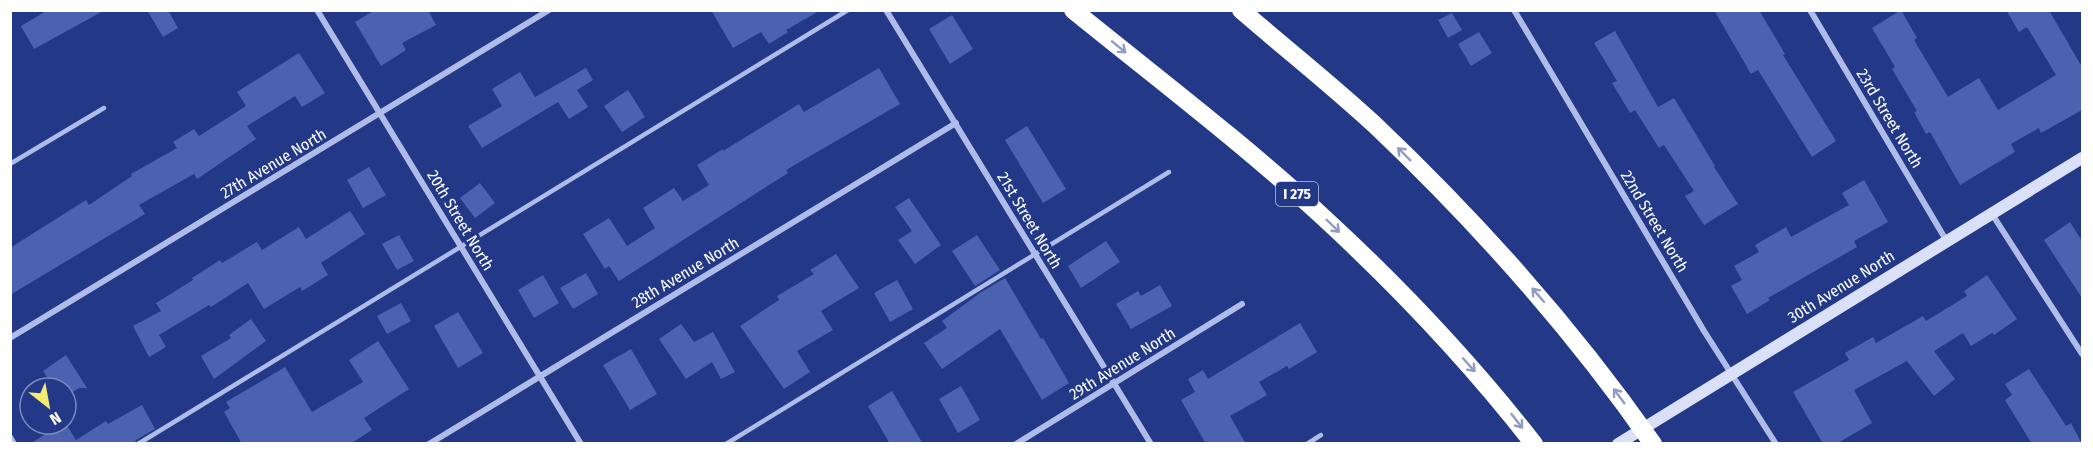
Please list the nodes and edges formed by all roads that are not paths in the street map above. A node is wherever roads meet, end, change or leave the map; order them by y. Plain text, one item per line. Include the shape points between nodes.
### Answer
1 (317, 10) edge
2 (549, 10) edge
3 (848, 10) edge
4 (886, 10) edge
5 (1073, 10) edge
6 (1241, 10) edge
7 (1514, 10) edge
8 (1810, 10) edge
9 (104, 108) dead end
10 (380, 113) junction
11 (956, 123) junction
12 (2082, 158) edge
13 (10, 164) edge
14 (1169, 172) dead end
15 (1992, 213) junction
16 (1946, 240) junction
17 (460, 246) junction
18 (1035, 254) junction
19 (1242, 304) dead end
20 (10, 338) edge
21 (2082, 350) edge
22 (1732, 372) junction
23 (540, 376) junction
24 (1114, 384) junction
25 (1321, 435) dead end
26 (10, 437) edge
27 (14, 444) edge
28 (138, 444) edge
29 (429, 444) edge
30 (581, 444) edge
31 (726, 444) edge
32 (1016, 444) edge
33 (1151, 444) edge
34 (1307, 444) edge
35 (1534, 444) edge
36 (1618, 444) edge
37 (1653, 444) edge
38 (1776, 444) edge

1 - 10 street, 20th Street North
2 - 10 street, 27th Avenue North
3 - 17 lane
4 - 11 street, 21st Street North
5 -> 35 highway, I 275 via 1322,216 1446,339
37 -> 6 highway via 1576,340 1506,257 1383,134
7 - 22 street, 22nd Street North
8 - 16 street, 23rd Street North
9 - 13 lane
10 - 17 street, 20th Street North
10 - 20 street, 27th Avenue North
11 - 18 street, 21st Street North
11 - 23 street, 28th Avenue North
12 - 15 street, 30th Avenue North
14 - 18 lane
15 - 16 street, 30th Avenue North
15 - 21 street
16 - 22 street, 30th Avenue North
17 - 23 street, 20th Street North
17 - 28 lane
18 - 24 street, 21st Street North
18 - 31 lane
19 - 24 street, 29th Avenue North
22 - 36 street, 30th Avenue North
22 - 38 street, 22nd Street North
23 - 29 street, 28th Avenue North
23 - 30 street, 20th Street North
24 - 32 street, 29th Avenue North
24 - 33 street, 21st Street North
25 - 34 lane
26 - 27 street

